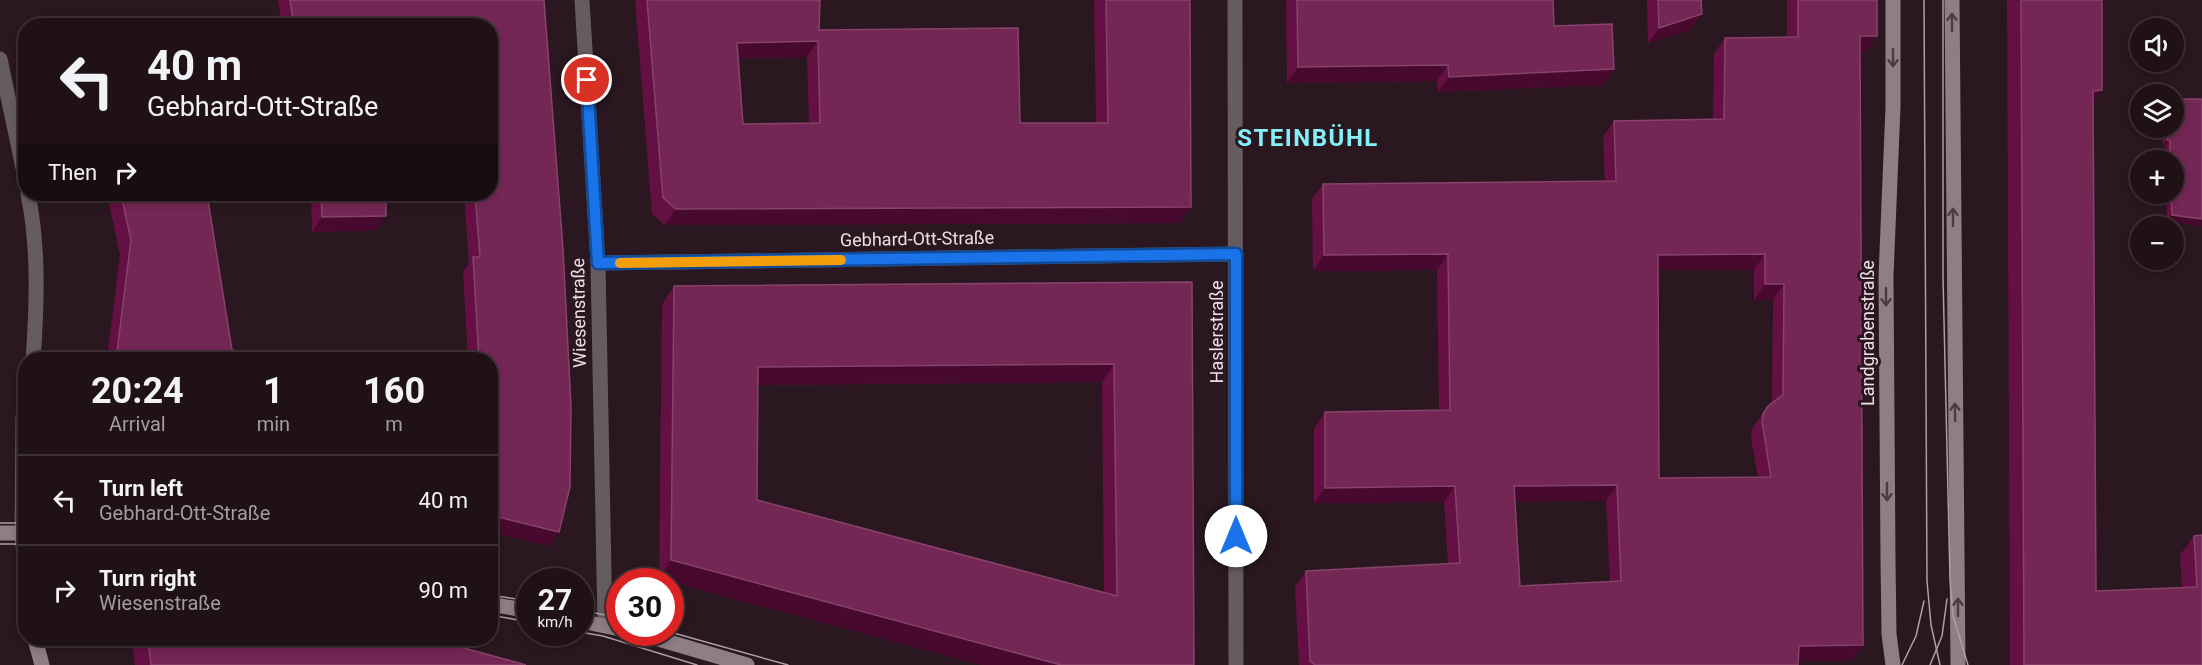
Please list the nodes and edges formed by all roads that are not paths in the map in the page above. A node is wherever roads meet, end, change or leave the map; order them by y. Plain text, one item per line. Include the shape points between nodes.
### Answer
1 (582, 0) edge
2 (1235, 0) edge
3 (1893, 0) edge
4 (1952, 0) edge
5 (0, 59) edge
6 (18, 144) edge
7 (29, 201) edge
8 (1236, 254) junction
9 (598, 263) junction
10 (34, 352) edge
11 (0, 533) edge
12 (18, 533) edge
13 (610, 568) edge
14 (498, 605) edge
15 (516, 609) edge
16 (38, 646) edge
17 (682, 646) edge
18 (42, 665) edge
19 (747, 665) edge
20 (1236, 665) edge
21 (1893, 665) edge
22 (1958, 665) edge

1 - 9 street, Wiesenstraße
2 - 8 street, Haslerstraße
3 -> 21 main road, Landgrabenstraße via 1886,276 1889,634
22 -> 4 main road
5 - 6 street
7 - 10 street via 36,313
8 - 9 street, Gebhard-Ott-Straße
8 - 20 street, Haslerstraße
9 - 13 street, Wiesenstraße
11 - 12 main road
14 - 15 main road
16 - 18 main road
17 - 19 main road

